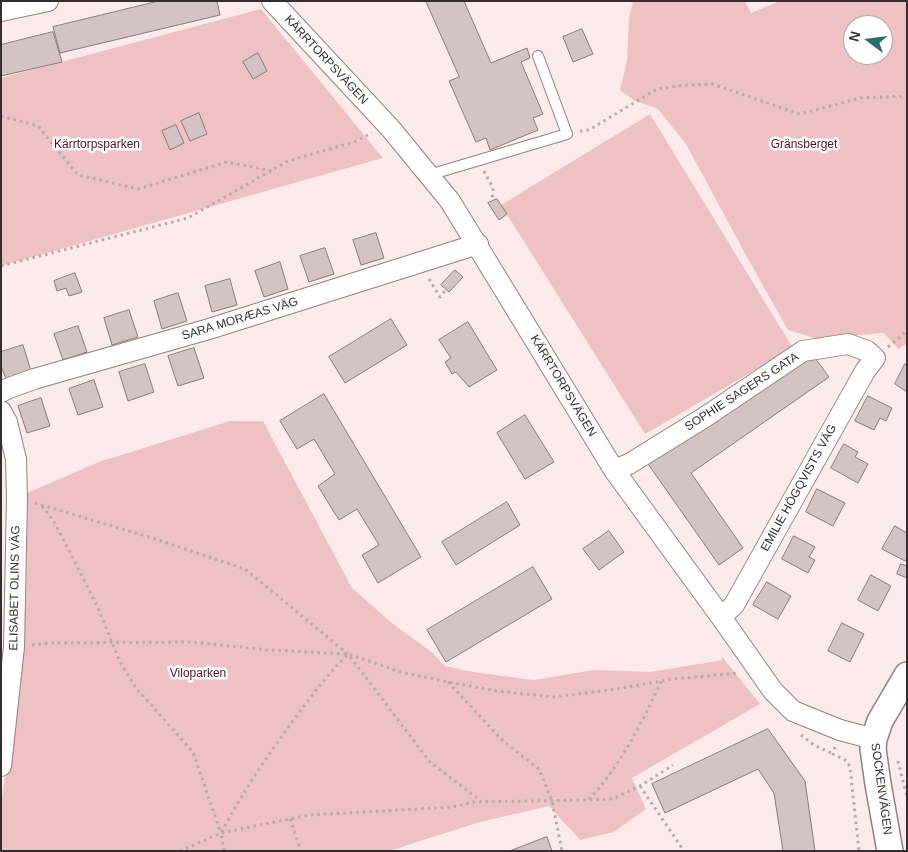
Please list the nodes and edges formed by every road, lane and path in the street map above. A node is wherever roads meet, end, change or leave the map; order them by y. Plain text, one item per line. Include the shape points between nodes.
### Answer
1 (48, 1) edge
2 (272, 1) edge
3 (1, 12) edge
4 (538, 56) dead end
5 (907, 96) edge
6 (1, 116) edge
7 (386, 124) junction
8 (567, 134) junction
9 (272, 171) junction
10 (429, 175) junction
11 (478, 244) junction
12 (420, 263) junction
13 (1, 266) edge
14 (446, 289) dead end
15 (907, 331) edge
16 (875, 358) junction
17 (1, 392) edge
18 (1, 411) edge
19 (614, 470) junction
20 (17, 497) junction
21 (41, 505) junction
22 (721, 617) junction
23 (110, 642) junction
24 (8, 647) edge
25 (348, 654) junction
26 (745, 672) dead end
27 (907, 675) edge
28 (661, 681) junction
29 (448, 682) junction
30 (840, 730) junction
31 (874, 739) junction
32 (673, 765) dead end
33 (1, 766) edge
34 (640, 786) junction
35 (589, 800) junction
36 (481, 801) junction
37 (552, 801) junction
38 (290, 819) junction
39 (221, 833) junction
40 (180, 851) edge
41 (224, 851) edge
42 (300, 851) edge
43 (562, 851) edge
44 (684, 851) edge
45 (859, 851) edge
46 (890, 851) edge

1 - 3 street
2 - 7 street, KÄRRTORPSVÄGEN
4 - 8 lane
5 - 8 path via 860,98 800,114 712,84 685,85 657,89 589,130
6 - 9 path via 38,126 78,175 138,189 227,162
7 - 9 path via 354,142 288,162
7 - 10 street, KÄRRTORPSVÄGEN
8 - 10 lane
9 - 13 path via 188,218
10 - 11 street, KÄRRTORPSVÄGEN
11 - 12 street, SARA MORÆAS VÄG
11 - 19 street, KÄRRTORPSVÄGEN
12 - 14 path via 440,297
12 - 17 street, SARA MORÆAS VÄG via 34,379
15 - 16 path
16 - 19 street, SOPHIE SAGERS GATA via 867,351 848,344 803,352 705,417
16 - 22 street, EMILIE HÖGQVISTS VÄG via 734,605
18 - 20 street, ELISABET OLINS VÄG via 16,459
19 - 22 street, KÄRRTORPSVÄGEN
20 - 21 path
20 - 24 street, ELISABET OLINS VÄG
21 - 23 path via 74,558
21 - 25 path via 245,569
22 - 30 street, KÄRRTORPSVÄGEN via 773,691 793,711
23 - 24 path
23 - 25 path via 190,642
23 - 39 path via 137,689 194,752
24 - 33 street, ELISABET OLINS VÄG
25 - 29 path via 401,672
25 - 36 path via 430,762
25 - 39 path via 328,674 272,749
26 - 28 path
27 - 31 street, SOCKENVÄGEN via 880,721
28 - 29 path via 554,697
28 - 35 path via 636,733 607,779
29 - 37 path via 502,741 539,769
30 - 31 street, KÄRRTORPSVÄGEN
30 - 45 path via 833,754 850,767
31 - 46 street, SOCKENVÄGEN
32 - 34 path
34 - 35 path via 612,799
34 - 44 path
35 - 37 path
36 - 37 path
36 - 38 path
37 - 43 path
38 - 39 path
38 - 42 path
39 - 40 path
39 - 41 path

